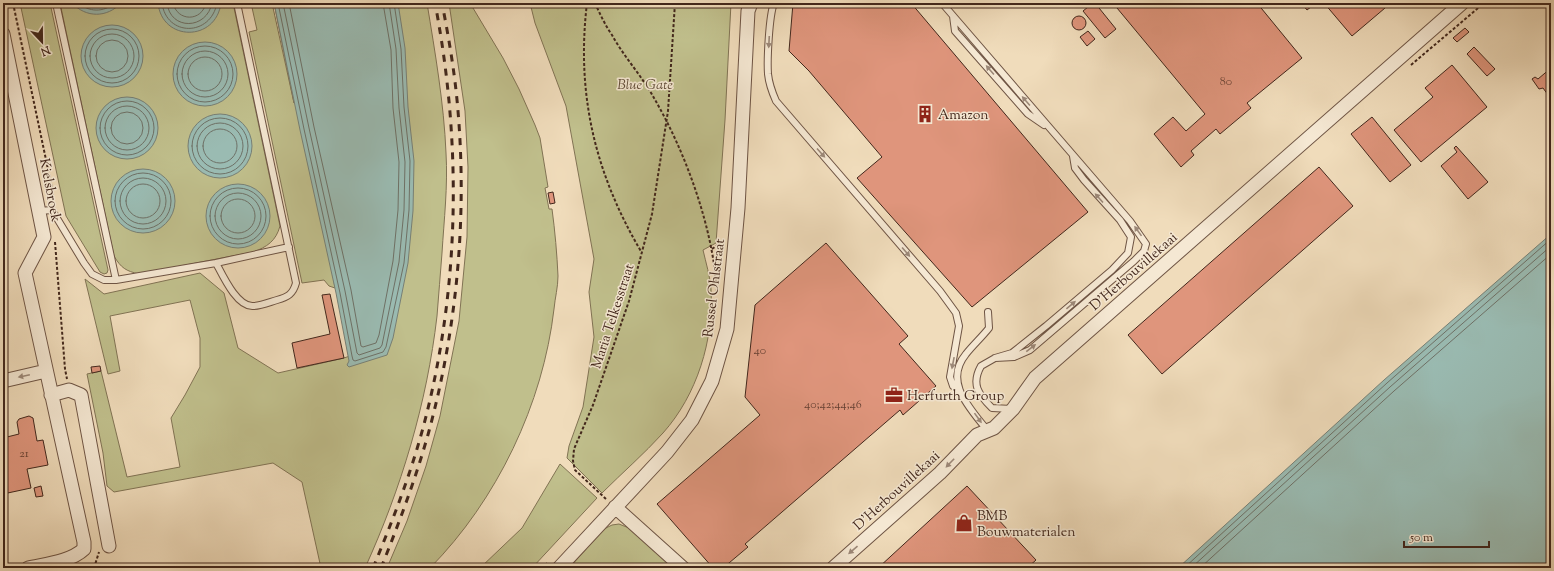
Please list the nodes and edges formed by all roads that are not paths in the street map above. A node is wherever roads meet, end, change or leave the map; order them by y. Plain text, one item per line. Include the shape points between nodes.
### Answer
1 (56, 3) edge
2 (237, 3) edge
3 (751, 3) edge
4 (774, 3) edge
5 (942, 3) edge
6 (1462, 3) edge
7 (3, 34) edge
8 (1072, 155) junction
9 (46, 210) junction
10 (289, 247) junction
11 (216, 263) junction
12 (116, 280) junction
13 (988, 312) dead end
14 (995, 358) junction
15 (46, 371) junction
16 (3, 380) edge
17 (960, 392) junction
18 (51, 395) junction
19 (1013, 409) junction
20 (982, 433) junction
21 (611, 503) junction
22 (105, 547) road end
23 (554, 565) edge
24 (28, 568) edge
25 (683, 568) edge
26 (832, 568) edge

1 - 12 lane
2 - 10 lane
3 - 21 street, Russel Ohlstraat via 748,11 738,208 728,329 712,381 692,420 667,452
4 -> 17 lane via 768,74 770,88 776,101 940,291 956,313 959,326 950,377 953,386
8 -> 5 lane
6 - 19 street, D'Herbouvillekaai via 1035,378
7 - 9 street, Kielsbroek
14 -> 8 lane via 1012,353 1112,270 1128,253 1131,237 1120,220 1075,168
14 -> 8 lane via 1014,357 1030,350 1144,251 1146,244 1139,232
9 - 12 lane via 92,274 104,280
9 - 15 street, Kielsbroek via 44,237 25,273
10 - 11 lane
10 - 11 lane via 296,283 294,290 288,297 253,306 245,304 236,296
11 - 12 lane
13 - 17 lane via 989,328 965,354 959,366 956,382
14 - 19 lane via 981,366 976,381 978,390 992,408
15 -> 16 street
15 - 18 street, Kielsbroek
17 -> 20 lane
18 - 22 street via 69,390 81,395
18 - 24 street, Kielsbroek via 84,536 84,549 65,560
19 - 20 street, D'Herbouvillekaai via 994,428
20 -> 26 street, D'Herbouvillekaai via 940,474
21 - 23 street, Russel Ohlstraat
21 - 25 street

